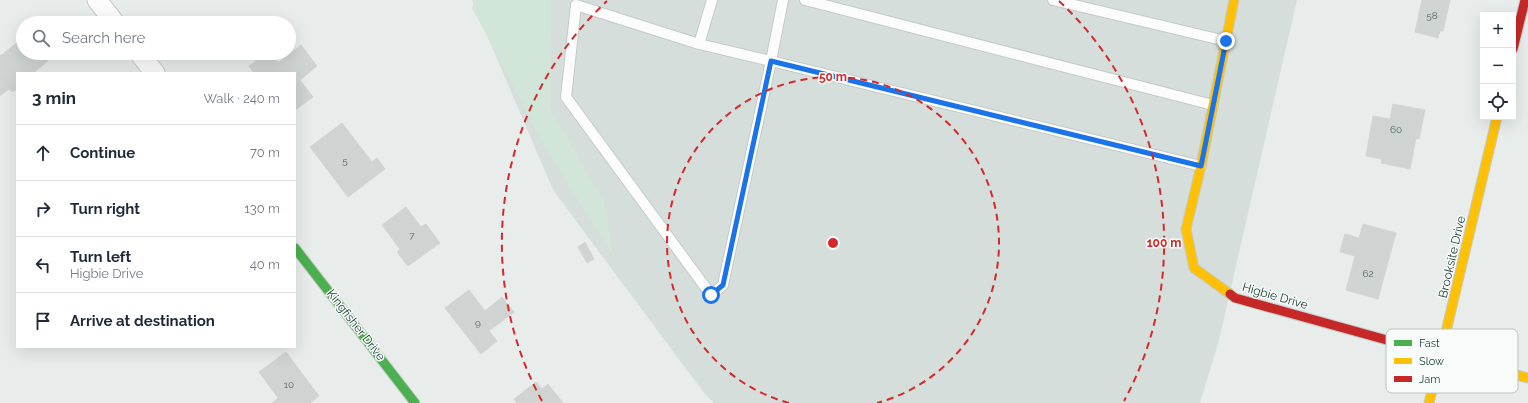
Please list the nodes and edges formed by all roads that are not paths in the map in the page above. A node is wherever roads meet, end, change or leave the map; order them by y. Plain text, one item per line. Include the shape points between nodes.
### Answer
1 (97, 0) edge
2 (712, 0) edge
3 (783, 0) edge
4 (805, 0) edge
5 (1054, 0) edge
6 (1234, 0) edge
7 (1525, 0) edge
8 (110, 16) edge
9 (1226, 41) junction
10 (700, 44) junction
11 (1513, 48) edge
12 (145, 60) edge
13 (771, 61) junction
14 (154, 72) edge
15 (1213, 105) junction
16 (1496, 120) edge
17 (1201, 166) junction
18 (296, 249) edge
19 (1447, 329) edge
20 (1386, 340) edge
21 (1518, 375) edge
22 (1528, 378) edge
23 (1432, 393) edge
24 (415, 403) edge
25 (1429, 403) edge

1 - 8 street
2 - 10 lane
3 - 13 lane
4 - 15 lane
5 - 9 lane
6 - 9 street, Higbie Drive
7 - 11 street
9 - 15 street, Higbie Drive
10 - 13 lane
10 - 13 lane via 576,5 566,97 711,295 723,285
12 - 14 street
13 - 17 lane
15 - 17 street, Higbie Drive
16 - 19 street, Brooksite Drive
17 - 20 street, Higbie Drive via 1186,229 1194,268 1235,298
18 - 24 street, Kingfisher Drive
21 - 22 street, Higbie Drive
23 - 25 street, Brooksite Drive

